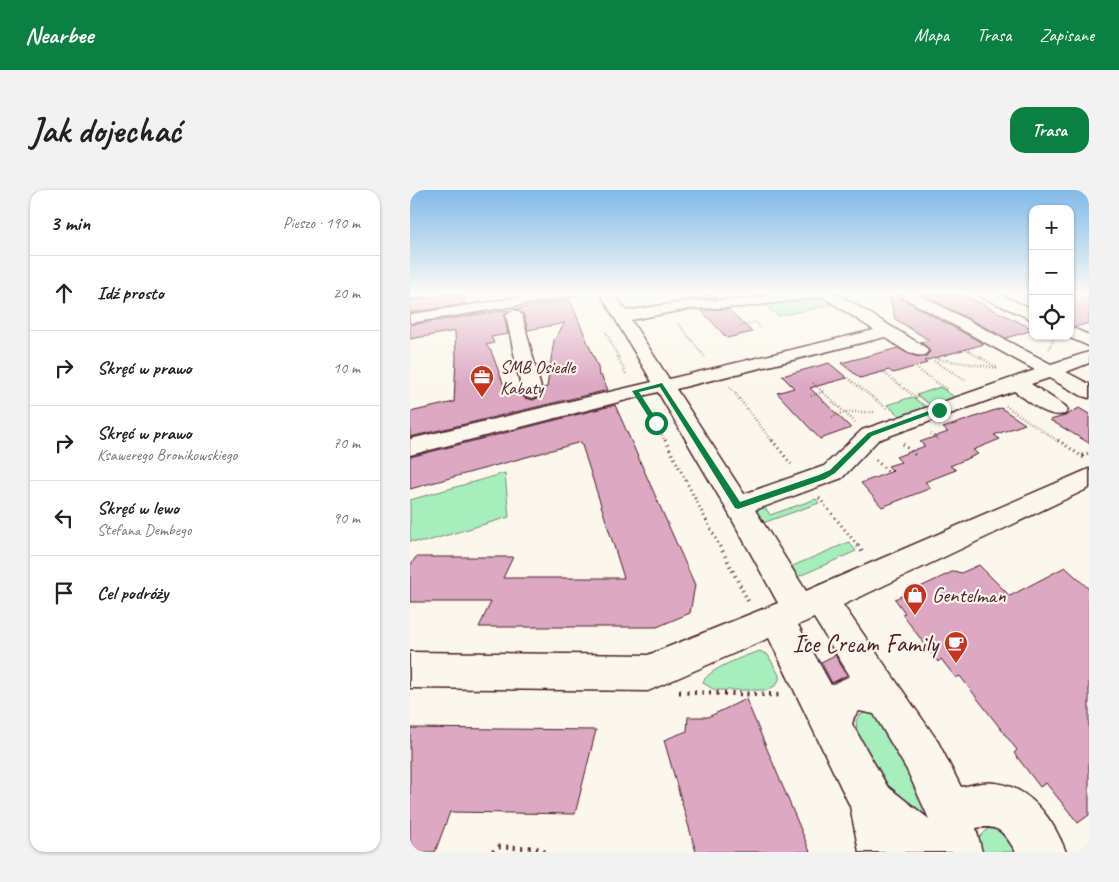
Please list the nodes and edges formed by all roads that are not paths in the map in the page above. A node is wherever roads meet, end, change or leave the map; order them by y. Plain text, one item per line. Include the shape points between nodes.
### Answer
1 (516, 324) edge
2 (614, 324) edge
3 (874, 324) edge
4 (963, 324) edge
5 (886, 332) junction
6 (1074, 334) edge
7 (1089, 341) edge
8 (924, 355) road end
9 (1089, 357) edge
10 (1049, 371) junction
11 (1014, 383) junction
12 (663, 385) junction
13 (1089, 392) edge
14 (534, 403) junction
15 (1058, 410) dead end
16 (425, 441) edge
17 (1085, 467) edge
18 (738, 506) junction
19 (787, 610) junction
20 (410, 670) edge
21 (887, 701) junction
22 (832, 726) junction
23 (871, 802) junction
24 (954, 832) edge
25 (882, 852) edge
26 (934, 852) edge
27 (1043, 852) edge

1 - 14 street
2 - 12 street
3 - 5 street
4 - 10 street
5 - 8 street
5 - 12 street
6 - 7 street
9 - 10 street
10 - 11 street
10 - 13 street
11 - 15 street
11 - 18 street via 870,435 833,472
12 - 14 street
12 - 18 street
14 - 16 street
17 - 19 street
18 - 19 street
19 - 20 street via 648,672
19 - 21 street
19 - 22 street
21 - 22 street via 867,692 850,694 839,704
21 - 24 street via 922,755
22 - 23 street
23 - 25 street
23 - 26 street
24 - 27 street via 995,804 1008,807 1016,814

